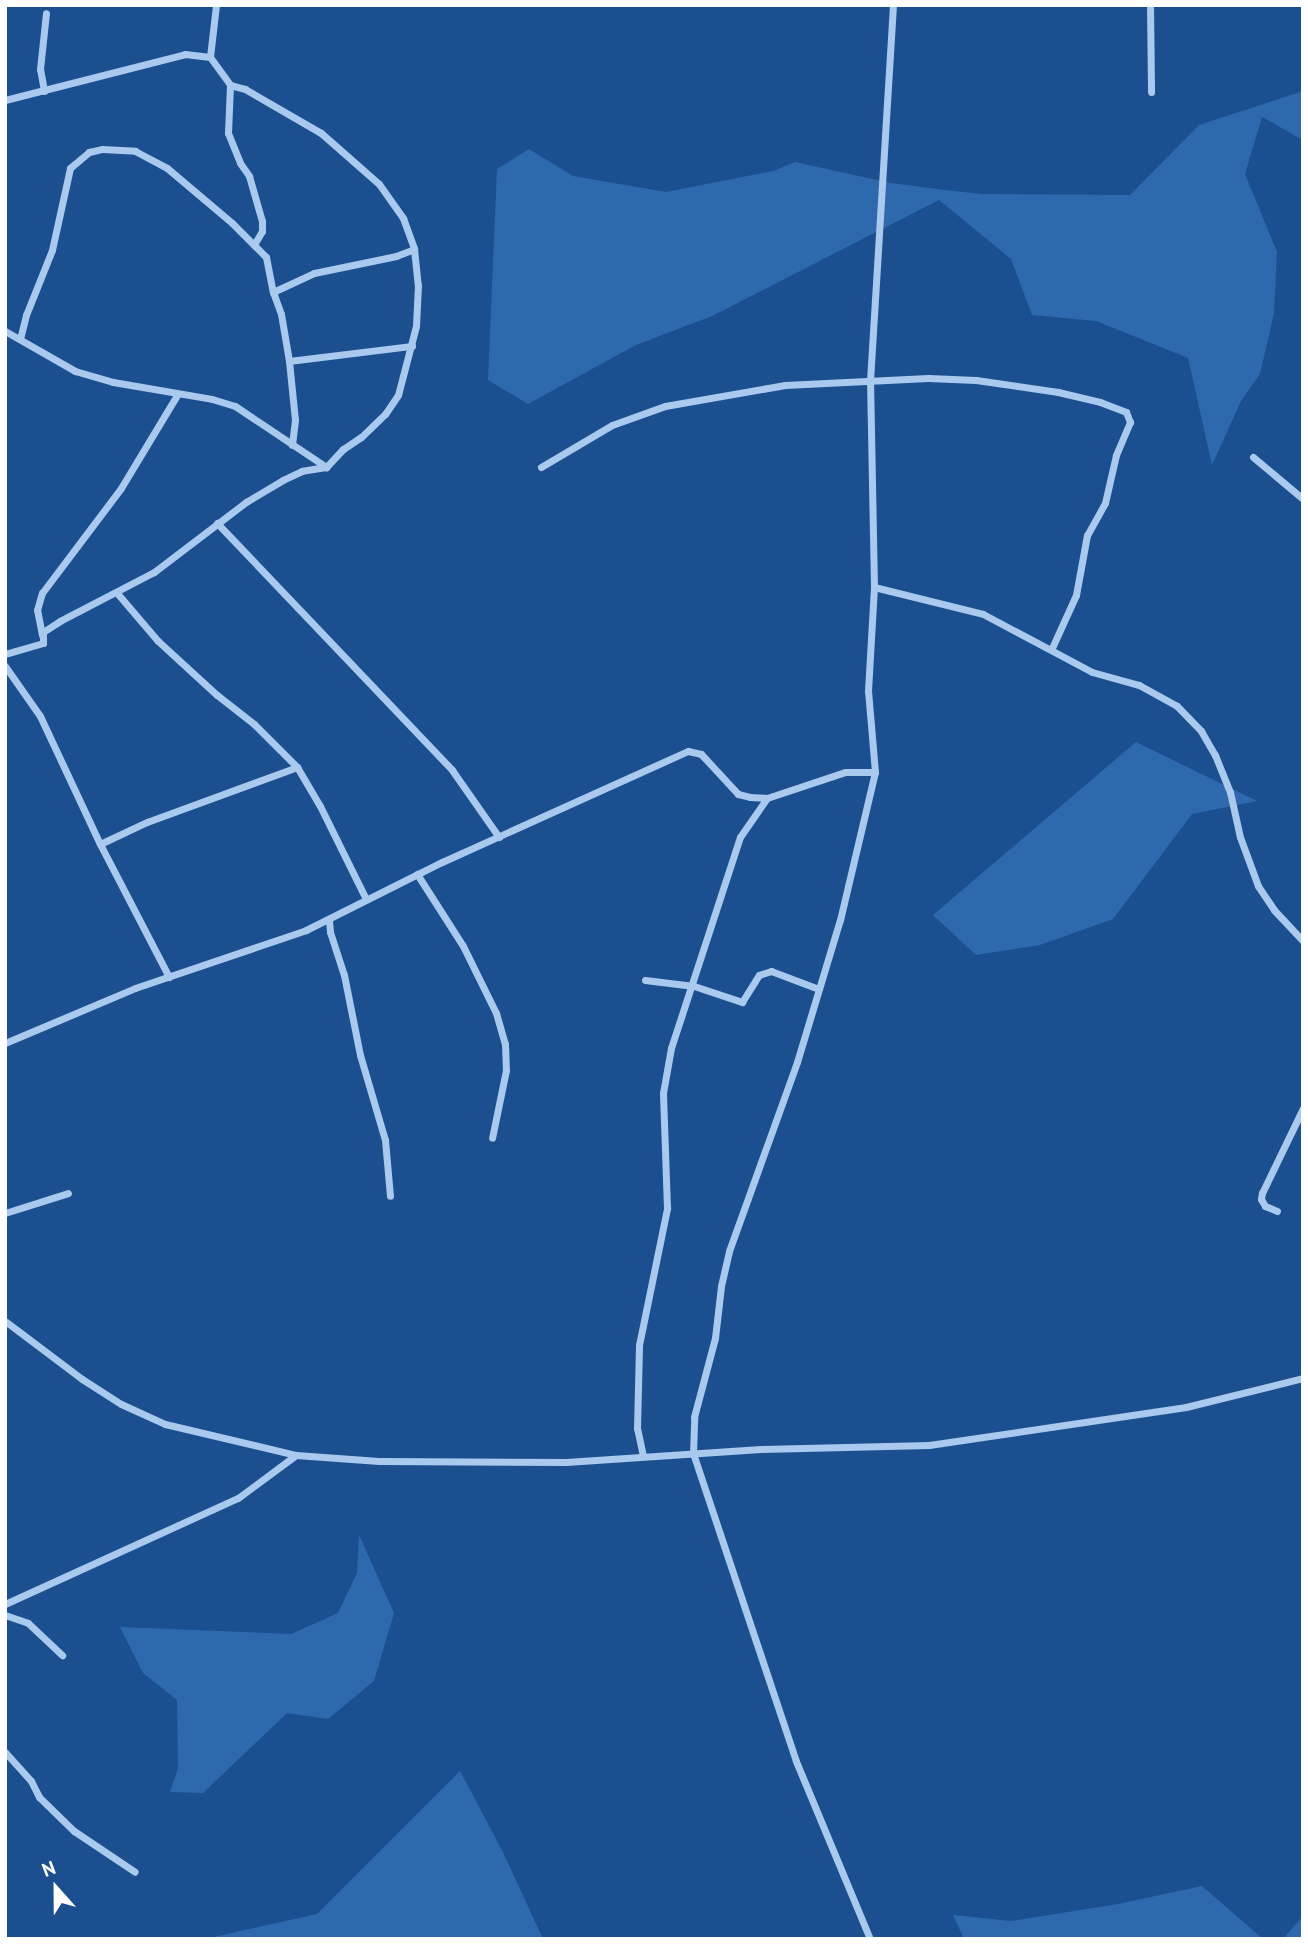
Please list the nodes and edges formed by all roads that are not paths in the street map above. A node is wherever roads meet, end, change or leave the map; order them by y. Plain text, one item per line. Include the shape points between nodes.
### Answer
1 (216, 5) edge
2 (892, 5) edge
3 (1150, 5) edge
4 (46, 13) dead end
5 (210, 57) junction
6 (230, 85) junction
7 (44, 90) junction
8 (1151, 92) dead end
9 (5, 100) edge
10 (254, 245) junction
11 (414, 249) junction
12 (273, 292) junction
13 (5, 331) edge
14 (20, 339) junction
15 (412, 346) junction
16 (289, 361) junction
17 (870, 381) junction
18 (177, 395) junction
19 (292, 445) junction
20 (1253, 457) dead end
21 (326, 467) junction
22 (541, 467) dead end
23 (1303, 499) edge
24 (217, 523) junction
25 (874, 587) junction
26 (117, 593) junction
27 (43, 643) junction
28 (1052, 650) junction
29 (5, 654) edge
30 (5, 666) edge
31 (297, 767) junction
32 (875, 772) junction
33 (767, 798) junction
34 (499, 837) junction
35 (100, 844) junction
36 (417, 874) junction
37 (366, 899) junction
38 (329, 920) junction
39 (1303, 941) edge
40 (169, 977) junction
41 (645, 980) dead end
42 (694, 986) junction
43 (819, 989) junction
44 (5, 1043) edge
45 (1303, 1108) edge
46 (492, 1138) dead end
47 (68, 1193) dead end
48 (390, 1196) dead end
49 (1277, 1212) dead end
50 (5, 1213) edge
51 (5, 1321) edge
52 (1303, 1378) edge
53 (693, 1454) junction
54 (296, 1455) junction
55 (643, 1456) junction
56 (5, 1604) edge
57 (5, 1615) edge
58 (62, 1655) dead end
59 (5, 1752) edge
60 (135, 1872) dead end
61 (870, 1939) edge

1 - 5 street
2 - 17 street
3 - 8 street
4 - 7 street via 40,69
5 - 6 street
5 - 7 street via 185,54
6 - 10 street via 228,134 249,176 262,221
6 - 11 street via 299,119 341,148 386,193
7 - 9 street
10 - 12 street via 266,257
10 - 14 street via 167,168 135,151 89,152 71,168 52,250
11 - 12 street via 314,273
11 - 15 street via 418,305
12 - 16 street via 282,314
13 - 14 street
14 - 18 street via 75,371
15 - 16 street
15 - 21 street via 394,403
16 - 19 street via 295,420
17 - 22 street via 785,384 665,405 612,425
17 - 25 street
17 - 28 street via 976,380 1058,392 1126,412 1130,422 1127,433 1116,455 1105,503 1087,535 1076,595
18 - 19 street via 235,407
18 - 27 street via 121,488 42,593 37,610
19 - 21 street
20 - 23 street
21 - 24 street via 283,480
24 - 26 street via 154,572
24 - 34 street via 452,770
25 - 28 street via 983,614
25 - 32 street via 867,691
26 - 27 street via 43,632
26 - 31 street via 158,641
27 - 29 street
28 - 39 street via 1092,672 1159,694 1192,720 1215,755 1230,792 1258,886
30 - 35 street via 40,716
31 - 35 street
31 - 37 street
32 - 33 street via 829,776
32 - 43 street
33 - 34 street via 738,794 701,754 688,751
33 - 42 street via 740,837
34 - 36 street
35 - 40 street
36 - 37 street
36 - 46 street via 463,946 496,1013 505,1044 506,1070
37 - 38 street
38 - 40 street
38 - 48 street via 385,1140
40 - 44 street
41 - 42 street
42 - 43 street via 742,1002 759,975 771,971
42 - 55 street via 671,1048 663,1093 667,1208 639,1345 637,1428
43 - 53 street via 729,1251 715,1338 694,1417
45 - 49 street via 1262,1193 1265,1206
47 - 50 street
51 - 54 street via 121,1404 164,1424
52 - 53 street via 1186,1406 929,1445
53 - 55 street
53 - 61 street via 792,1751
54 - 55 street via 379,1461 566,1462
54 - 56 street via 238,1498
57 - 58 street via 28,1623
59 - 60 street via 31,1781 38,1797 74,1831

